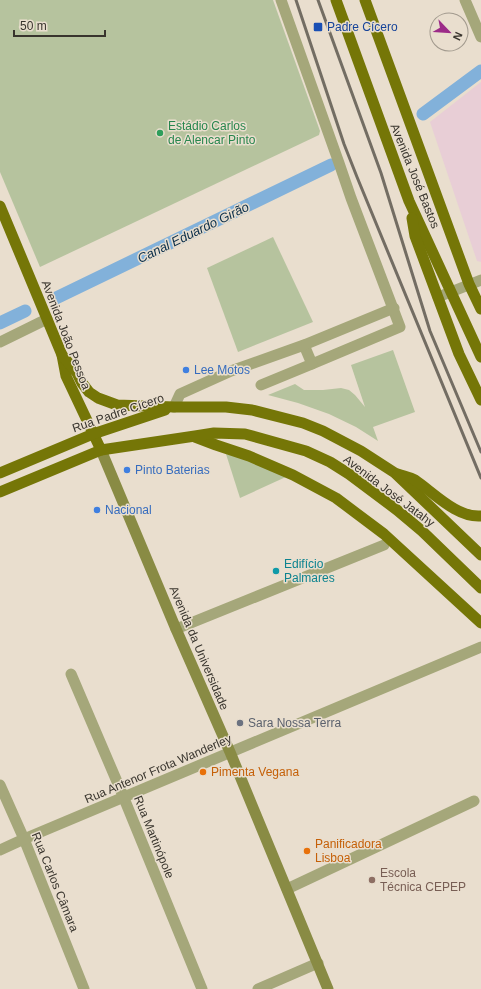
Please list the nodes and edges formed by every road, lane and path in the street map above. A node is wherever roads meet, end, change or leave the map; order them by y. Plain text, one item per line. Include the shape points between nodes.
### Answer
1 (281, 0) edge
2 (336, 0) edge
3 (365, 0) edge
4 (465, 0) edge
5 (481, 37) edge
6 (409, 201) junction
7 (0, 206) edge
8 (481, 280) edge
9 (469, 284) junction
10 (451, 292) junction
11 (438, 297) junction
12 (394, 308) junction
13 (481, 309) edge
14 (48, 319) junction
15 (0, 342) edge
16 (304, 345) junction
17 (62, 355) junction
18 (481, 357) edge
19 (312, 364) junction
20 (261, 385) dead end
21 (481, 400) edge
22 (174, 407) junction
23 (94, 434) junction
24 (194, 436) junction
25 (101, 450) junction
26 (0, 473) edge
27 (395, 473) junction
28 (0, 492) edge
29 (481, 516) edge
30 (384, 545) dead end
31 (481, 555) edge
32 (481, 588) edge
33 (481, 623) edge
34 (176, 629) junction
35 (481, 647) edge
36 (71, 674) dead end
37 (230, 752) junction
38 (0, 785) edge
39 (123, 797) junction
40 (474, 801) dead end
41 (24, 839) junction
42 (0, 850) edge
43 (287, 889) junction
44 (318, 963) junction
45 (84, 989) edge
46 (202, 989) edge
47 (258, 989) edge
48 (328, 989) edge

1 - 12 street via 351,198
2 - 6 main road, Avenida José Bastos
3 - 9 main road, Avenida José Bastos
4 - 5 street
6 - 10 main road, Avenida José Bastos
6 - 11 main road via 416,236
7 - 14 main road, Avenida João Pessoa
8 - 9 street
9 - 10 street
9 - 13 main road, Avenida José Bastos
10 - 11 street
10 - 18 main road, Avenida José Bastos
11 - 21 main road via 459,354
12 - 16 street, Rua Padre Cícero
12 - 19 street via 400,327
14 - 15 street
14 - 17 main road, Avenida João Pessoa
16 - 19 street
16 - 22 street, Rua Padre Cícero via 231,371 180,394
17 - 22 main road, Avenida José Jatahy via 89,392 98,398 117,405
17 - 23 main road, Avenida João Pessoa via 66,376
19 - 20 street
22 - 23 main road, Rua Padre Cícero
22 - 27 main road, Avenida José Jatahy via 252,410 303,423 361,451
23 - 25 main road, Avenida João Pessoa
23 - 26 main road, Rua Padre Cícero
24 - 25 main road
24 - 32 main road, Avenida José Jatahy via 214,433 246,434 330,462 422,531
24 - 33 main road via 293,475 336,498 384,534
25 - 28 main road
25 - 34 main road, Avenida da Universidade
27 - 29 main road via 414,479 446,504 465,514
27 - 31 main road, Avenida José Jatahy
30 - 34 street
34 - 37 main road, Avenida da Universidade
35 - 37 street, Rua Antenor Frota Wanderley
36 - 39 street, Rua Martinópole
37 - 39 street, Rua Antenor Frota Wanderley
37 - 43 main road, Avenida da Universidade
38 - 41 street, Rua Carlos Câmara
39 - 41 street, Rua Antenor Frota Wanderley
39 - 46 street, Rua Martinópole
40 - 43 street
41 - 42 street, Rua Antenor Frota Wanderley
41 - 45 street, Rua Carlos Câmara
43 - 44 main road, Avenida da Universidade
44 - 47 street
44 - 48 main road, Avenida da Universidade

